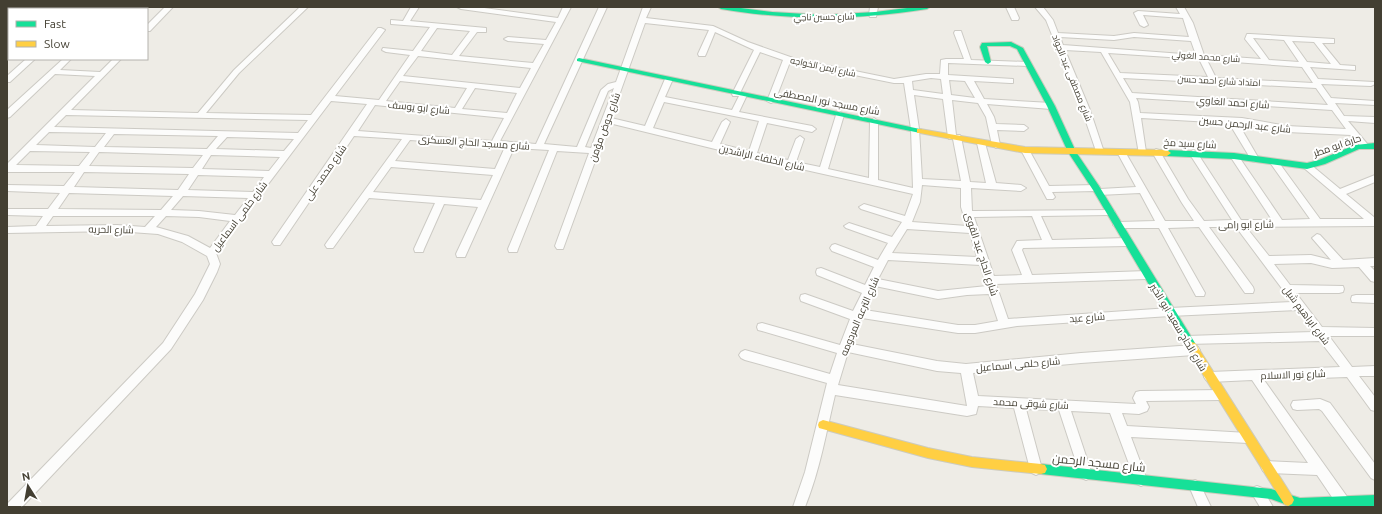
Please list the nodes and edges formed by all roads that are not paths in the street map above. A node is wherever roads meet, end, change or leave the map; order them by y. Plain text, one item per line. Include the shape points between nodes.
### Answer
1 (169, 7) edge
2 (304, 7) edge
3 (415, 7) edge
4 (462, 7) edge
5 (566, 7) edge
6 (603, 7) edge
7 (647, 7) edge
8 (721, 7) edge
9 (927, 7) edge
10 (1010, 7) edge
11 (1039, 7) edge
12 (1180, 7) edge
13 (732, 8) edge
14 (905, 9) edge
15 (873, 11) edge
16 (1185, 16) junction
17 (1015, 18) dead end
18 (560, 20) junction
19 (642, 20) junction
20 (394, 22) dead end
21 (405, 23) junction
22 (435, 25) junction
23 (1144, 25) dead end
24 (148, 28) edge
25 (713, 28) junction
26 (381, 30) dead end
27 (958, 32) dead end
28 (1055, 35) junction
29 (1193, 38) junction
30 (1286, 38) junction
31 (508, 39) dead end
32 (1316, 40) junction
33 (548, 42) junction
34 (1331, 42) dead end
35 (1060, 47) junction
36 (758, 49) junction
37 (386, 50) dead end
38 (1103, 50) junction
39 (415, 53) junction
40 (702, 54) dead end
41 (454, 57) junction
42 (1200, 57) junction
43 (787, 59) junction
44 (30, 60) edge
45 (66, 60) edge
46 (116, 60) edge
47 (579, 60) junction
48 (968, 61) junction
49 (1266, 61) junction
50 (988, 62) junction
51 (1027, 64) junction
52 (1304, 64) junction
53 (535, 66) junction
54 (1337, 66) junction
55 (1352, 68) dead end
56 (625, 70) junction
57 (52, 72) junction
58 (102, 74) junction
59 (1119, 75) junction
60 (945, 77) junction
61 (398, 78) junction
62 (968, 78) junction
63 (669, 79) junction
64 (7, 80) edge
65 (908, 80) junction
66 (1213, 80) junction
67 (1010, 81) dead end
68 (1318, 83) junction
69 (619, 84) junction
70 (1371, 84) dead end
71 (472, 86) junction
72 (522, 91) junction
73 (910, 92) junction
74 (739, 95) junction
75 (1131, 95) junction
76 (948, 97) junction
77 (329, 98) junction
78 (661, 99) junction
79 (1329, 100) junction
80 (771, 101) junction
81 (982, 102) junction
82 (377, 103) junction
83 (1375, 103) edge
84 (1051, 106) junction
85 (1334, 108) junction
86 (457, 110) junction
87 (64, 112) junction
88 (201, 114) junction
89 (734, 114) junction
90 (7, 115) edge
91 (840, 115) junction
92 (1137, 115) junction
93 (508, 116) junction
94 (314, 118) junction
95 (1342, 118) junction
96 (607, 120) junction
97 (764, 120) junction
98 (1375, 120) edge
99 (874, 121) junction
100 (1232, 121) junction
101 (726, 122) dead end
102 (993, 127) junction
103 (1024, 128) dead end
104 (47, 129) junction
105 (812, 129) dead end
106 (648, 130) junction
107 (915, 130) junction
108 (112, 131) junction
109 (1352, 132) junction
110 (352, 133) junction
111 (225, 134) junction
112 (300, 136) junction
113 (408, 137) junction
114 (954, 137) junction
115 (800, 139) dead end
116 (495, 143) junction
117 (981, 143) junction
118 (511, 144) junction
119 (996, 145) junction
120 (539, 146) junction
121 (715, 146) junction
122 (1365, 146) junction
123 (1375, 146) edge
124 (28, 148) junction
125 (554, 148) junction
126 (96, 149) junction
127 (580, 150) junction
128 (1026, 150) junction
129 (595, 151) junction
130 (209, 152) junction
131 (1072, 152) junction
132 (1100, 152) junction
133 (1121, 152) junction
134 (1142, 152) junction
135 (1156, 152) junction
136 (1192, 153) junction
137 (287, 154) junction
138 (752, 154) junction
139 (1234, 156) junction
140 (1255, 159) junction
141 (1274, 162) junction
142 (388, 164) junction
143 (791, 164) junction
144 (7, 165) edge
145 (1307, 166) junction
146 (82, 168) junction
147 (823, 171) junction
148 (194, 172) junction
149 (498, 172) junction
150 (271, 174) junction
151 (1375, 178) edge
152 (873, 182) junction
153 (966, 185) junction
154 (918, 187) junction
155 (992, 187) junction
156 (7, 188) edge
157 (1021, 188) dead end
158 (67, 190) junction
159 (1098, 190) junction
160 (1143, 190) junction
161 (181, 193) junction
162 (1339, 193) junction
163 (366, 194) junction
164 (255, 195) junction
165 (441, 200) junction
166 (484, 204) junction
167 (864, 207) dead end
168 (7, 212) edge
169 (52, 212) junction
170 (1110, 212) junction
171 (164, 213) junction
172 (1035, 213) junction
173 (968, 214) junction
174 (237, 219) junction
175 (1374, 221) edge
176 (907, 222) junction
177 (1162, 224) junction
178 (1203, 224) junction
179 (1239, 224) junction
180 (1280, 224) junction
181 (1318, 224) junction
182 (1118, 225) junction
183 (849, 226) dead end
184 (7, 230) edge
185 (39, 230) junction
186 (148, 230) junction
187 (973, 230) junction
188 (1317, 238) dead end
189 (894, 241) junction
190 (277, 242) dead end
191 (1128, 242) junction
192 (1048, 243) junction
193 (330, 245) dead end
194 (560, 246) dead end
195 (835, 248) dead end
196 (419, 249) dead end
197 (513, 249) dead end
198 (211, 253) junction
199 (461, 254) dead end
200 (882, 260) junction
201 (1266, 260) junction
202 (984, 261) junction
203 (1361, 262) junction
204 (1375, 262) edge
205 (1340, 263) junction
206 (821, 272) dead end
207 (1148, 275) junction
208 (1375, 278) edge
209 (1029, 279) junction
210 (992, 285) junction
211 (870, 287) junction
212 (1287, 289) junction
213 (1339, 289) dead end
214 (1249, 290) dead end
215 (1200, 293) dead end
216 (805, 298) dead end
217 (1356, 299) dead end
218 (1375, 299) edge
219 (1301, 306) junction
220 (1170, 312) junction
221 (858, 315) junction
222 (1004, 323) junction
223 (762, 327) dead end
224 (1375, 332) edge
225 (1321, 333) junction
226 (1187, 340) junction
227 (844, 349) junction
228 (1194, 350) junction
229 (745, 355) dead end
230 (966, 368) junction
231 (1375, 371) edge
232 (1350, 372) junction
233 (1255, 376) junction
234 (1210, 377) junction
235 (833, 384) junction
236 (1221, 395) junction
237 (974, 402) junction
238 (1019, 403) junction
239 (1062, 405) junction
240 (1297, 405) dead end
241 (1375, 406) edge
242 (1114, 408) junction
243 (823, 425) junction
244 (1123, 431) junction
245 (1248, 438) junction
246 (1267, 467) junction
247 (1036, 469) junction
248 (1320, 469) junction
249 (1086, 474) junction
250 (1375, 474) edge
251 (1141, 480) junction
252 (1195, 486) junction
253 (1257, 492) junction
254 (1288, 500) junction
255 (1343, 502) junction
256 (1373, 503) edge
257 (1307, 505) edge
258 (13, 507) edge
259 (799, 507) edge
260 (1205, 507) edge
261 (1267, 507) edge

1 - 24 street
2 - 88 street via 212,98
3 - 21 street
4 - 18 street
5 - 18 street
6 - 47 street
7 - 19 street, شارع حوض مؤمن
8 - 13 street, شارع حسين ناجي
9 - 14 street, شارع حسين ناجي
10 - 17 street
11 - 28 street, شارع مصطفى عبد الجواد via 1049,20
12 - 16 street
13 - 15 street, شارع حسين ناجي via 793,17 828,18
14 - 15 street, شارع حسين ناجي
16 - 23 street via 1138,13
16 - 29 street
18 - 33 street
19 - 25 street, شارع ايمن الخواجه
19 - 56 street, شارع حوض مؤمن
20 - 21 street
21 - 22 street
22 - 39 street, شارع محمد على
22 - 41 street via 479,29
25 - 36 street, شارع ايمن الخواجه
25 - 40 street
26 - 77 street, شارع حلمى اسماعيل
27 - 48 street
28 - 29 street
28 - 35 street, شارع مصطفى عبد الجواد
29 - 42 street
30 - 32 street
30 - 49 street via 1253,35 1249,37
30 - 52 street
31 - 33 street
32 - 34 street
32 - 54 street
33 - 53 street
35 - 38 street, شارع محمد الغولي
35 - 132 street, شارع مصطفى عبد الجواد
36 - 43 street, شارع ايمن الخواجه
36 - 74 street
37 - 39 street
38 - 42 street, شارع محمد الغولي
38 - 59 street
39 - 41 street
39 - 61 street, شارع محمد على
41 - 53 street
42 - 49 street, شارع محمد الغولي
42 - 66 street
43 - 65 street, شارع ايمن الخواجه via 894,81
43 - 80 street
44 - 64 street
45 - 57 street
46 - 58 street
47 - 56 street, شارع مسجد نور المصطفى
47 - 120 street
48 - 50 street
48 - 60 street via 944,61
49 - 52 street, شارع محمد الغولي
50 - 51 street
50 - 51 street, شارع الحاج سعيد ابو الخير via 984,44 1011,44 1020,48
51 - 84 street, شارع الحاج سعيد ابو الخير
52 - 54 street, شارع محمد الغولي
52 - 68 street
53 - 72 street
54 - 55 street, شارع محمد الغولي
56 - 63 street, شارع مسجد نور المصطفى
56 - 69 street, شارع حوض مؤمن
57 - 58 street
57 - 90 street
58 - 87 street
59 - 66 street, امتداد شارع احمد حسن
59 - 75 street
60 - 62 street, شارع ايمن الخواجه
60 - 65 street, شارع ايمن الخواجه via 925,76
60 - 76 street, شارع الحاج عبد القوى
61 - 71 street
61 - 82 street, شارع محمد على
62 - 67 street, شارع ايمن الخواجه
62 - 81 street
63 - 74 street, شارع مسجد نور المصطفى
63 - 78 street
65 - 73 street, شارع الترعه المردومه
66 - 68 street, امتداد شارع احمد حسن
68 - 70 street, امتداد شارع احمد حسن
68 - 79 street
69 - 96 street, شارع حوض مؤمن
69 - 127 street via 605,90
71 - 72 street
71 - 86 street
72 - 93 street
73 - 76 street
73 - 107 street, شارع الترعه المردومه
74 - 80 street, شارع مسجد نور المصطفى
74 - 89 street
75 - 85 street, شارع احمد الغاوي
75 - 92 street
76 - 81 street
76 - 114 street, شارع الحاج عبد القوى
77 - 82 street, شارع ابو يوسف
77 - 94 street, شارع حلمى اسماعيل
78 - 89 street
78 - 106 street
79 - 83 street
79 - 85 street
80 - 91 street, شارع مسجد نور المصطفى
81 - 84 street
81 - 102 street
82 - 86 street, شارع ابو يوسف
82 - 110 street, شارع محمد على
84 - 131 street, شارع الحاج سعيد ابو الخير
85 - 95 street
86 - 93 street, شارع ابو يوسف
87 - 88 street
87 - 104 street
88 - 94 street
89 - 97 street
91 - 99 street, شارع مسجد نور المصطفى
91 - 147 street
92 - 100 street, شارع عبد الرحمن حسين
92 - 134 street
93 - 116 street
94 - 112 street, شارع حلمى اسماعيل
95 - 98 street
95 - 109 street
96 - 106 street, شارع الخلفاء الراشدين
96 - 129 street, شارع حوض مؤمن
97 - 105 street
97 - 138 street
99 - 107 street, شارع مسجد نور المصطفى
99 - 152 street
100 - 109 street, شارع عبد الرحمن حسين via 1287,129
100 - 140 street
101 - 121 street
102 - 103 street
102 - 119 street
104 - 108 street
104 - 124 street
106 - 121 street, شارع الخلفاء الراشدين
107 - 114 street, شارع مسجد نور المصطفى
107 - 154 street, شارع الترعه المردومه
108 - 111 street
108 - 126 street
109 - 122 street
110 - 113 street, شارع مسجد الحاج العسكرى
110 - 190 street, شارع محمد على
111 - 112 street
111 - 130 street
112 - 137 street, شارع حلمى اسماعيل
113 - 116 street, شارع مسجد الحاج العسكرى
113 - 142 street
114 - 117 street, شارع مسجد نور المصطفى
114 - 153 street, شارع الحاج عبد القوى
115 - 143 street
116 - 118 street, شارع مسجد الحاج العسكرى
117 - 119 street, شارع مسجد نور المصطفى
117 - 155 street
118 - 120 street, شارع مسجد الحاج العسكرى
118 - 149 street
119 - 128 street, شارع مسجد نور المصطفى
120 - 125 street, شارع مسجد الحاج العسكرى
121 - 138 street, شارع الخلفاء الراشدين
122 - 123 street, حارة ابو مطر
122 - 145 street, حارة ابو مطر
124 - 126 street
124 - 144 street
125 - 127 street, شارع مسجد الحاج العسكرى
125 - 197 street
126 - 130 street
126 - 146 street
127 - 129 street, شارع مسجد الحاج العسكرى
128 - 131 street, شارع مسجد نور المصطفى
128 - 159 street via 1048,193
129 - 194 street, شارع حوض مؤمن
130 - 137 street
130 - 148 street
131 - 132 street, شارع سيد مخ
131 - 159 street, شارع الحاج سعيد ابو الخير
132 - 133 street, شارع سيد مخ
133 - 134 street, شارع سيد مخ
133 - 160 street
134 - 135 street, شارع سيد مخ
135 - 136 street, شارع سيد مخ
135 - 178 street
136 - 139 street, شارع سيد مخ
136 - 179 street, شارع ابراهيم شبل
137 - 150 street, شارع حلمى اسماعيل
138 - 143 street, شارع الخلفاء الراشدين
139 - 140 street, شارع سيد مخ
139 - 180 street
140 - 141 street, شارع سيد مخ
141 - 145 street, شارع سيد مخ
141 - 181 street
142 - 149 street
142 - 163 street
143 - 147 street, شارع الخلفاء الراشدين
144 - 146 street
145 - 162 street
146 - 148 street
146 - 158 street
147 - 152 street, شارع الخلفاء الراشدين
148 - 150 street
148 - 161 street
149 - 166 street
150 - 164 street, شارع حلمى اسماعيل
151 - 162 street
152 - 154 street, شارع الخلفاء الراشدين
153 - 154 street, شارع الخلفاء الراشدين
153 - 155 street, شارع الخلفاء الراشدين
153 - 173 street, شارع الحاج عبد القوى
154 - 176 street, شارع الترعه المردومه via 917,201
155 - 157 street, شارع الخلفاء الراشدين
156 - 158 street
158 - 161 street
158 - 169 street
159 - 160 street
159 - 170 street, شارع الحاج سعيد ابو الخير
160 - 177 street
161 - 164 street
161 - 171 street
162 - 175 street
163 - 165 street
163 - 193 street
164 - 174 street, شارع حلمى اسماعيل
165 - 166 street
165 - 196 street
166 - 199 street
167 - 176 street
168 - 169 street
169 - 171 street
169 - 185 street
170 - 172 street
170 - 182 street, شارع الحاج سعيد ابو الخير
171 - 174 street
171 - 186 street
172 - 173 street
172 - 192 street
173 - 187 street, شارع الحاج عبد القوى
174 - 198 street, شارع حلمى اسماعيل
175 - 181 street, شارع ابو رامى
176 - 187 street
176 - 189 street, شارع الترعه المردومه
177 - 178 street, شارع ابو رامى
177 - 182 street, شارع ابو رامى
177 - 215 street
178 - 179 street, شارع ابو رامى
178 - 214 street
179 - 180 street, شارع ابو رامى
179 - 201 street, شارع ابراهيم شبل
180 - 181 street, شارع ابو رامى
182 - 191 street, شارع الحاج سعيد ابو الخير
183 - 189 street
184 - 185 street, شارع الحريه
185 - 186 street, شارع الحريه
186 - 198 street, شارع الحريه via 181,238
187 - 202 street, شارع الحاج عبد القوى
188 - 205 street
189 - 200 street, شارع الترعه المردومه
191 - 192 street
191 - 207 street, شارع الحاج سعيد ابو الخير
192 - 209 street via 1020,244 1018,247
195 - 200 street
198 - 258 street, شارع حلمى اسماعيل via 214,258 212,272 167,346
200 - 202 street
200 - 211 street, شارع الترعه المردومه
201 - 205 street via 1311,259 1328,264
201 - 212 street, شارع ابراهيم شبل
202 - 210 street, شارع الحاج عبد القوى
203 - 204 street
203 - 205 street
203 - 208 street
206 - 211 street
207 - 209 street
207 - 220 street, شارع الحاج سعيد ابو الخير
209 - 210 street
210 - 211 street via 938,295
210 - 222 street, شارع الحاج عبد القوى
211 - 221 street, شارع الترعه المردومه
212 - 213 street
212 - 219 street, شارع ابراهيم شبل
216 - 221 street, شارع عيد
217 - 218 street
219 - 220 street, شارع عيد
219 - 225 street, شارع ابراهيم شبل
220 - 222 street, شارع عيد
220 - 226 street, شارع الحاج سعيد ابو الخير
221 - 222 street, شارع عيد via 958,329 975,329
221 - 227 street, شارع الترعه المردومه
223 - 227 street, شارع حلمى اسماعيل
224 - 225 street
225 - 226 street
225 - 232 street, شارع ابراهيم شبل
226 - 228 street, شارع الحاج سعيد ابو الخير
227 - 230 street, شارع حلمى اسماعيل via 937,366
227 - 235 street, شارع الترعه المردومه
228 - 230 street, شارع حلمى اسماعيل
228 - 234 street, شارع الحاج سعيد ابو الخير
229 - 235 street
230 - 237 street
231 - 232 street, شارع نور الاسلام
232 - 233 street, شارع نور الاسلام
232 - 241 street, شارع ابراهيم شبل
233 - 234 street, شارع نور الاسلام
233 - 248 street
234 - 236 street, شارع الحاج سعيد ابو الخير
235 - 237 street via 966,411 972,410
235 - 243 street, شارع الترعه المردومه
236 - 242 street, شارع شوقى محمد via 1140,396 1143,407 1141,409
236 - 245 street, شارع الحاج سعيد ابو الخير
237 - 238 street, شارع شوقى محمد
238 - 239 street, شارع شوقى محمد
238 - 247 street
239 - 242 street, شارع شوقى محمد
239 - 249 street
240 - 250 street via 1320,404 1326,407
242 - 244 street
243 - 247 street, شارع مسجد الرحمن via 956,460
243 - 259 street, شارع الترعه المردومه
244 - 245 street
244 - 251 street
245 - 246 street, شارع الحاج سعيد ابو الخير
246 - 248 street
246 - 254 street, شارع الحاج سعيد ابو الخير
247 - 249 street, شارع مسجد الرحمن
248 - 255 street
249 - 251 street, شارع مسجد الرحمن
251 - 252 street, شارع مسجد الرحمن
252 - 253 street, شارع مسجد الرحمن
252 - 260 street
253 - 254 street, شارع مسجد الرحمن via 1278,495
253 - 261 street
254 - 257 street, شارع مسجد الرحمن
255 - 256 street, شارع مسجد الرحمن
255 - 257 street, شارع مسجد الرحمن

